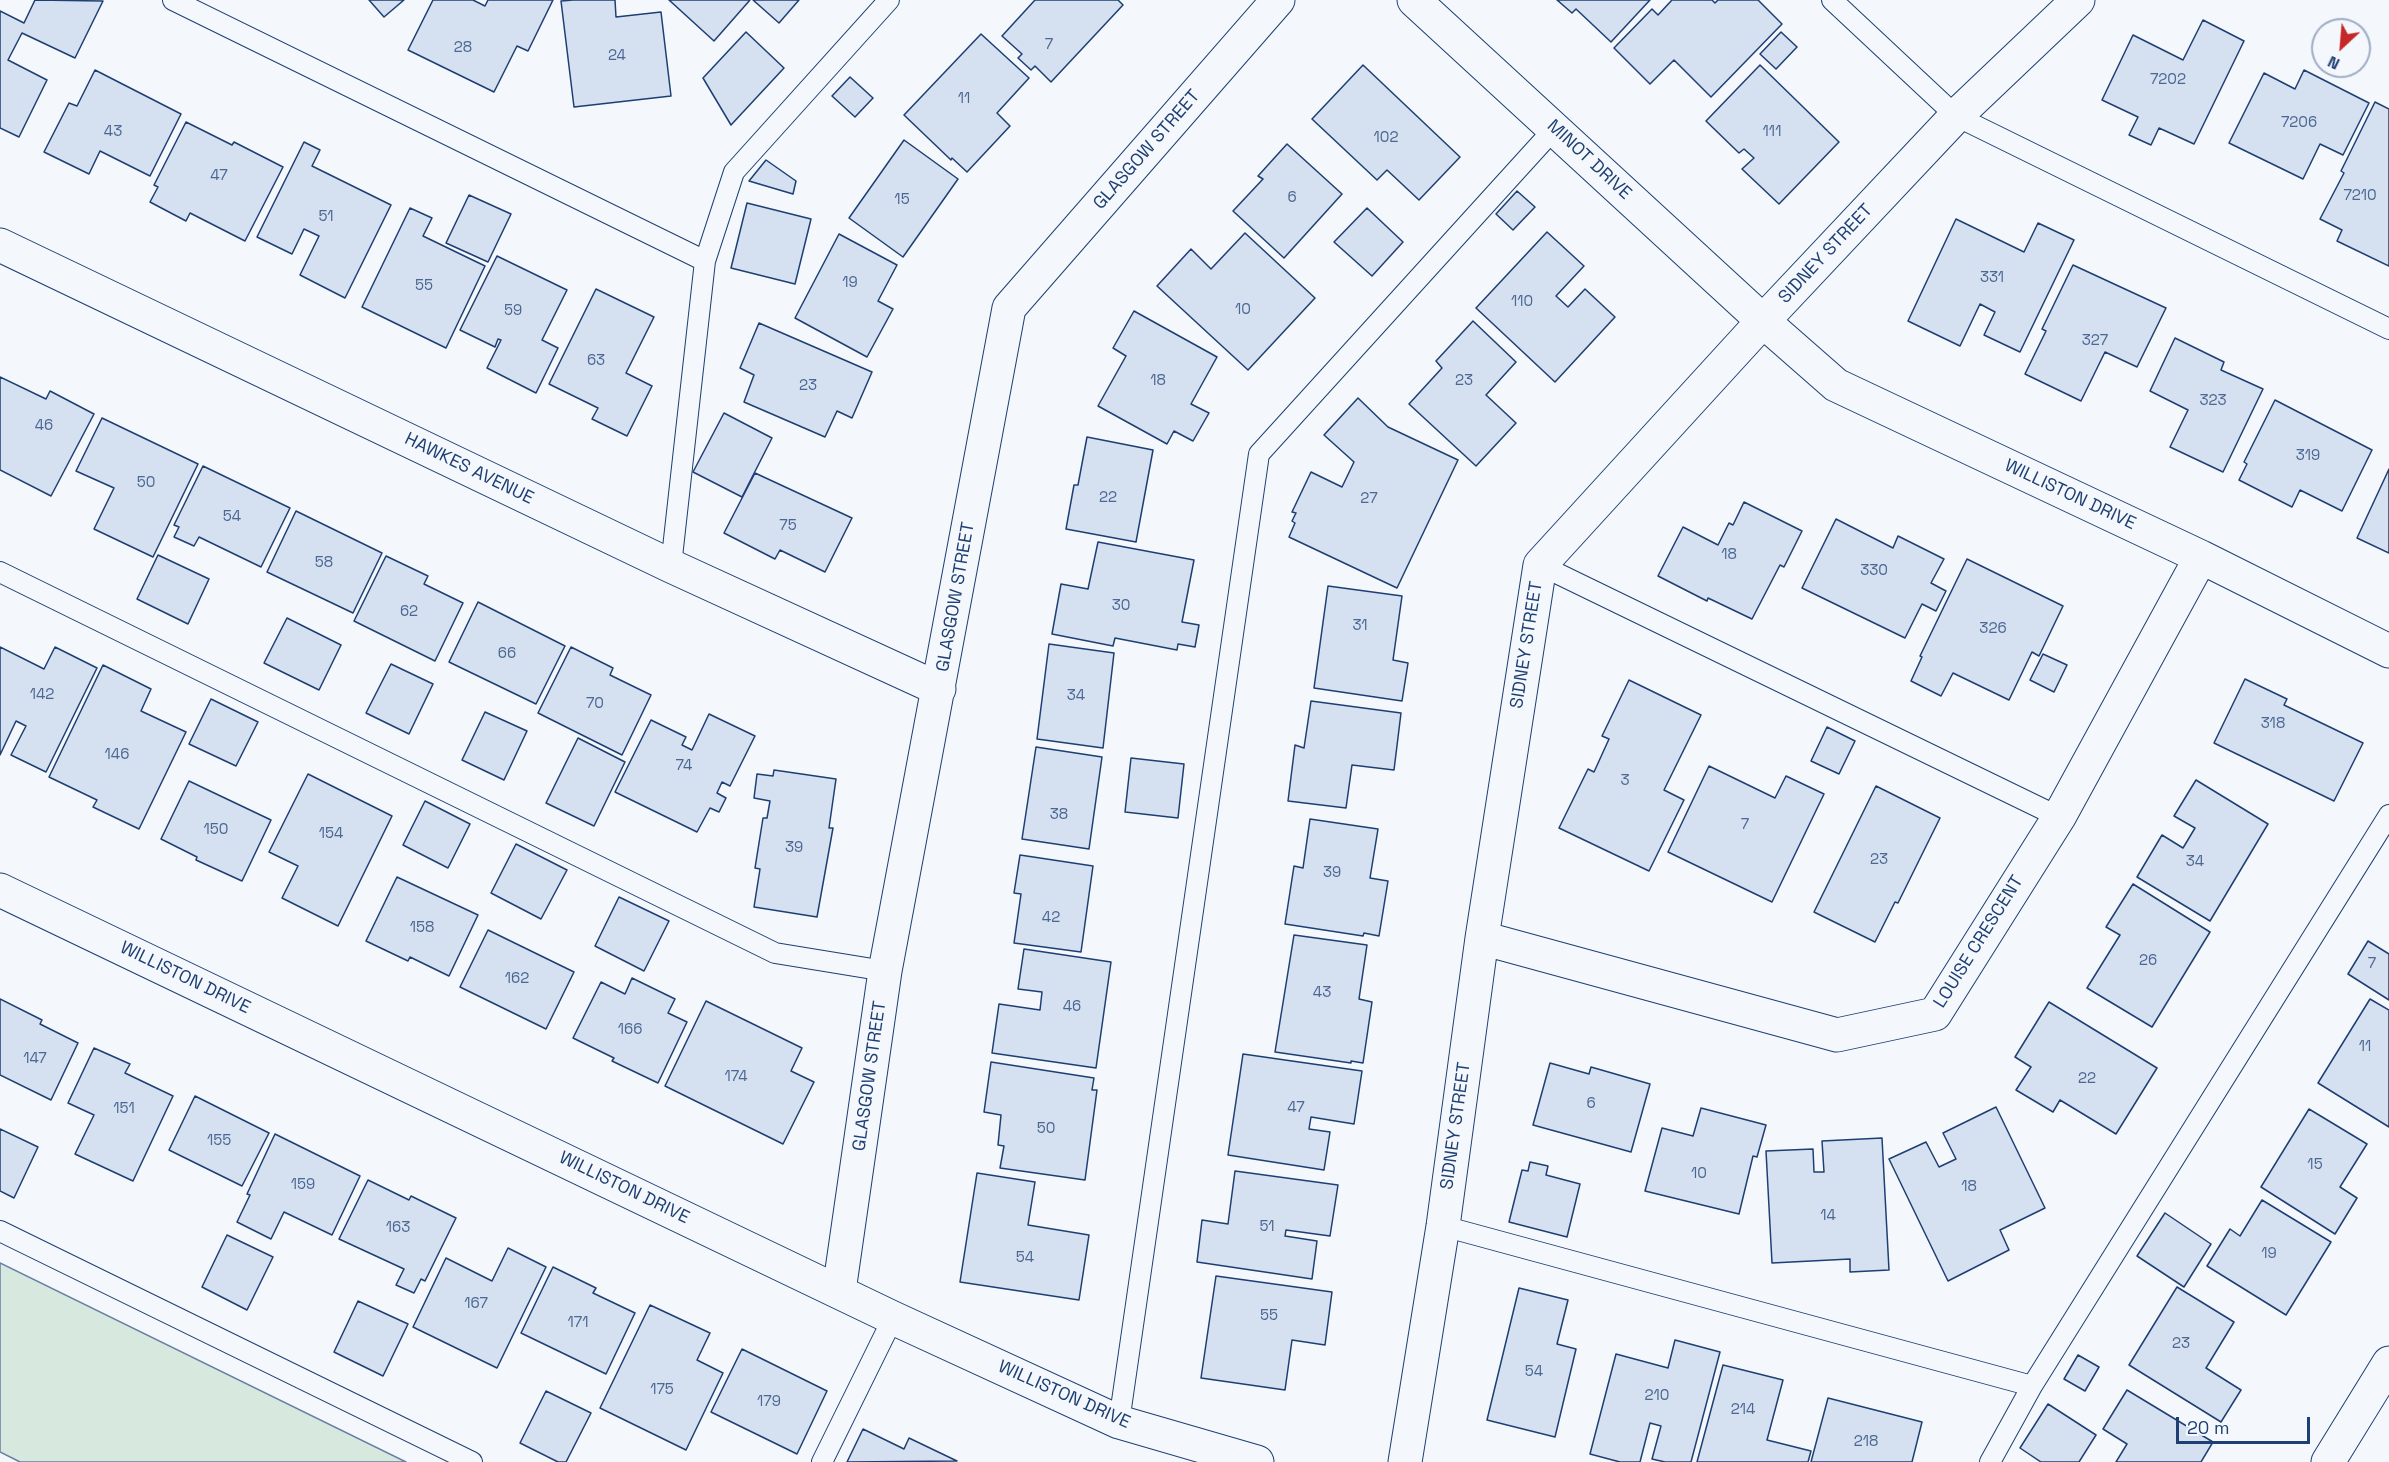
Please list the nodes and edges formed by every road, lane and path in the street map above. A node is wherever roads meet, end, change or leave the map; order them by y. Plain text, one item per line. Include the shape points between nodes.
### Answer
1 (173, 0) edge
2 (889, 0) edge
3 (1278, 0) edge
4 (1414, 0) edge
5 (1832, 0) edge
6 (2078, 0) edge
7 (1956, 116) junction
8 (1555, 128) junction
9 (0, 245) edge
10 (705, 261) junction
11 (1763, 321) junction
12 (2389, 329) edge
13 (2201, 557) junction
14 (1540, 565) junction
15 (671, 566) junction
16 (0, 572) edge
17 (2389, 651) edge
18 (939, 689) junction
19 (2389, 815) edge
20 (2058, 817) junction
21 (0, 890) edge
22 (1482, 938) junction
23 (885, 970) junction
24 (1443, 1226) junction
25 (0, 1231) edge
26 (839, 1291) junction
27 (893, 1318) junction
28 (2389, 1362) edge
29 (2032, 1386) junction
30 (1119, 1422) junction
31 (472, 1462) edge
32 (822, 1462) edge
33 (1257, 1462) edge
34 (1405, 1462) edge
35 (1990, 1462) edge
36 (2328, 1462) edge

1 - 10 lane
2 - 10 lane via 734,172
3 - 18 street, GLASGOW STREET via 1009,308
4 - 8 street, MINOT DRIVE
5 - 7 lane
6 - 7 street, SIDNEY STREET
7 - 11 street, SIDNEY STREET
7 - 12 lane
8 - 11 street, MINOT DRIVE
8 - 30 lane via 1259,454
9 - 15 street, HAWKES AVENUE
10 - 15 lane
11 - 13 street, WILLISTON DRIVE via 1836,385
11 - 14 street, SIDNEY STREET
13 - 17 street, WILLISTON DRIVE
13 - 20 street, LOUISE CRESCENT
14 - 20 lane
14 - 22 street, SIDNEY STREET
15 - 18 street, HAWKES AVENUE
16 - 23 lane via 775,953
18 - 23 street, GLASGOW STREET
19 - 29 lane
20 - 22 street, LOUISE CRESCENT via 1935,1014 1837,1035
21 - 26 street, WILLISTON DRIVE
22 - 24 street, SIDNEY STREET
23 - 26 street, GLASGOW STREET
24 - 29 lane
24 - 34 street, SIDNEY STREET
25 - 31 lane
26 - 27 street, WILLISTON DRIVE
27 - 30 street, WILLISTON DRIVE
27 - 32 lane
28 - 36 street
29 - 35 lane
30 - 33 street, WILLISTON DRIVE

